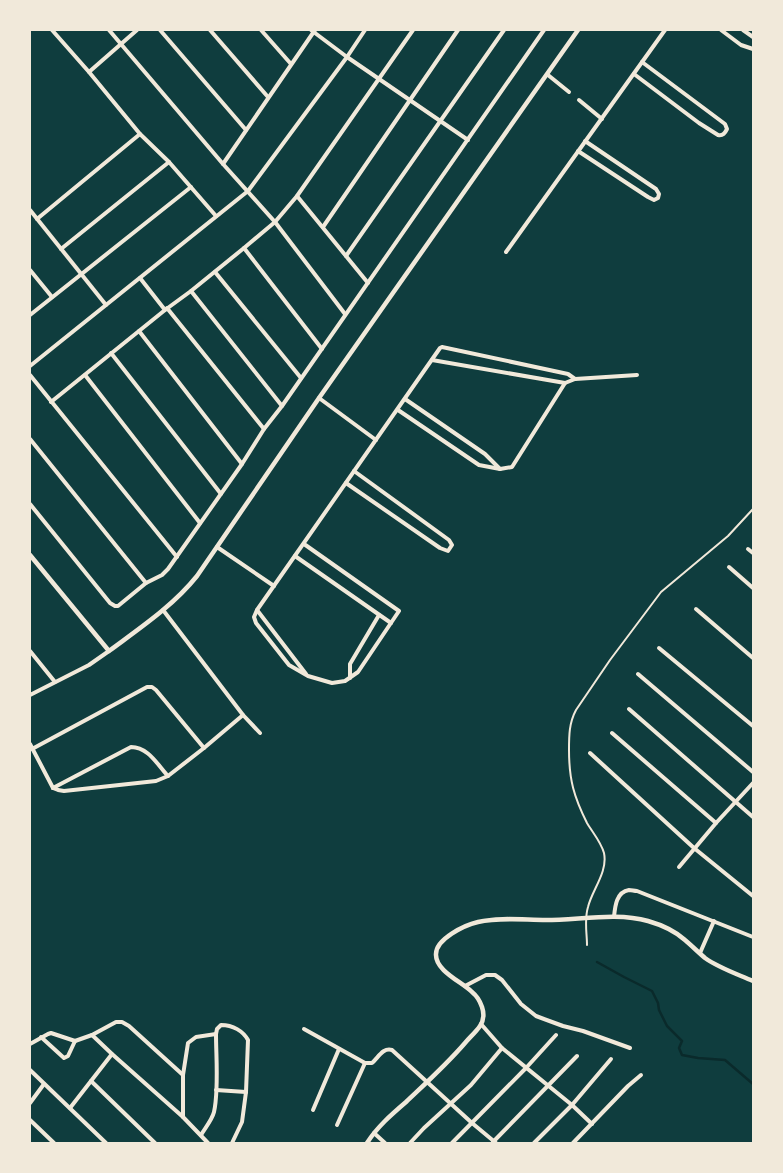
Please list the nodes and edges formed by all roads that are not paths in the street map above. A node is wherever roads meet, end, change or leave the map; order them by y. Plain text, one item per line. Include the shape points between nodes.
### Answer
1 (52, 30) edge
2 (109, 30) edge
3 (137, 30) edge
4 (160, 30) edge
5 (210, 30) edge
6 (261, 30) edge
7 (365, 30) edge
8 (413, 30) edge
9 (458, 30) edge
10 (504, 30) edge
11 (544, 30) edge
12 (578, 30) edge
13 (665, 30) edge
14 (721, 30) edge
15 (744, 30) edge
16 (313, 31) edge
17 (753, 37) edge
18 (121, 44) junction
19 (753, 49) edge
20 (347, 57) junction
21 (642, 62) junction
22 (291, 64) junction
23 (89, 72) junction
24 (634, 74) junction
25 (548, 75) junction
26 (378, 79) junction
27 (569, 92) dead end
28 (268, 97) junction
29 (410, 100) junction
30 (579, 100) dead end
31 (602, 118) junction
32 (441, 120) junction
33 (246, 130) junction
34 (140, 134) junction
35 (468, 140) junction
36 (585, 141) junction
37 (578, 151) junction
38 (169, 162) junction
39 (223, 164) junction
40 (191, 187) junction
41 (248, 191) junction
42 (297, 196) junction
43 (30, 210) edge
44 (216, 216) junction
45 (37, 219) junction
46 (275, 222) junction
47 (322, 227) junction
48 (244, 248) junction
49 (61, 249) junction
50 (506, 252) dead end
51 (346, 256) junction
52 (30, 270) edge
53 (215, 272) junction
54 (81, 275) junction
55 (140, 278) junction
56 (368, 282) junction
57 (191, 291) junction
58 (52, 297) junction
59 (106, 305) junction
60 (166, 309) junction
61 (345, 314) junction
62 (30, 315) edge
63 (139, 331) junction
64 (322, 349) junction
65 (111, 353) junction
66 (432, 360) junction
67 (30, 366) edge
68 (85, 375) junction
69 (637, 375) dead end
70 (30, 376) edge
71 (301, 378) junction
72 (575, 380) junction
73 (565, 383) junction
74 (319, 398) junction
75 (405, 398) junction
76 (51, 402) junction
77 (282, 406) junction
78 (398, 410) junction
79 (264, 429) junction
80 (30, 439) edge
81 (376, 440) junction
82 (242, 464) junction
83 (500, 469) junction
84 (354, 471) junction
85 (346, 483) junction
86 (221, 494) junction
87 (30, 504) edge
88 (753, 509) edge
89 (200, 523) junction
90 (304, 544) junction
91 (217, 547) junction
92 (748, 549) dead end
93 (753, 553) edge
94 (30, 554) edge
95 (295, 556) junction
96 (177, 557) junction
97 (729, 567) dead end
98 (146, 584) junction
99 (274, 586) junction
100 (753, 588) edge
101 (696, 609) dead end
102 (163, 610) junction
103 (258, 610) junction
104 (379, 615) junction
105 (391, 623) junction
106 (659, 648) dead end
107 (30, 651) edge
108 (109, 651) junction
109 (753, 658) edge
110 (638, 674) dead end
111 (308, 676) junction
112 (350, 678) junction
113 (55, 682) junction
114 (30, 695) edge
115 (629, 709) dead end
116 (243, 715) junction
117 (753, 726) edge
118 (260, 733) dead end
119 (612, 733) dead end
120 (31, 747) edge
121 (204, 748) junction
122 (590, 752) dead end
123 (753, 772) edge
124 (168, 776) junction
125 (753, 783) edge
126 (53, 788) junction
127 (736, 802) junction
128 (753, 817) edge
129 (716, 823) junction
130 (694, 848) junction
131 (679, 868) dead end
132 (753, 896) edge
133 (614, 918) junction
134 (586, 919) junction
135 (714, 921) junction
136 (753, 937) edge
137 (587, 945) dead end
138 (700, 953) junction
139 (753, 981) edge
140 (465, 986) junction
141 (481, 1024) junction
142 (304, 1029) dead end
143 (92, 1034) junction
144 (216, 1034) junction
145 (556, 1035) dead end
146 (41, 1037) junction
147 (76, 1041) junction
148 (30, 1044) edge
149 (502, 1048) junction
150 (630, 1048) dead end
151 (339, 1049) junction
152 (112, 1054) junction
153 (577, 1056) dead end
154 (611, 1060) dead end
155 (366, 1063) junction
156 (526, 1068) junction
157 (30, 1070) edge
158 (183, 1075) junction
159 (641, 1075) dead end
160 (91, 1081) junction
161 (427, 1082) junction
162 (44, 1084) junction
163 (548, 1086) junction
164 (216, 1090) junction
165 (246, 1092) junction
166 (30, 1103) edge
167 (450, 1104) junction
168 (572, 1105) junction
169 (70, 1108) junction
170 (313, 1110) dead end
171 (183, 1117) junction
172 (30, 1120) edge
173 (472, 1123) junction
174 (592, 1124) junction
175 (337, 1125) dead end
176 (374, 1133) junction
177 (201, 1135) junction
178 (49, 1138) junction
179 (494, 1142) edge
180 (45, 1143) edge
181 (54, 1143) edge
182 (106, 1143) edge
183 (155, 1143) edge
184 (208, 1143) edge
185 (232, 1143) edge
186 (367, 1143) edge
187 (384, 1143) edge
188 (410, 1143) edge
189 (452, 1143) edge
190 (534, 1143) edge
191 (573, 1143) edge

1 - 23 street
2 - 18 street
3 - 18 street
4 - 33 street
5 - 28 street
6 - 22 street
7 - 20 street
8 - 26 street
9 - 29 street
10 - 32 street
11 - 35 street
12 - 25 street
13 - 21 street
14 - 19 street via 741,45
15 - 17 street
16 - 20 street
16 - 22 street
18 - 23 street
18 - 39 street
20 - 26 street
20 - 41 street
21 - 24 street
21 - 24 street via 726,124 725,134 718,135 699,123
22 - 28 street
23 - 34 street
24 - 31 street
25 - 27 street
25 - 74 street
26 - 29 street
26 - 42 street
28 - 33 street
29 - 32 street
29 - 47 street
30 - 31 street
31 - 36 street
32 - 35 street
32 - 51 street
33 - 39 street
34 - 38 street
34 - 45 street
35 - 56 street
36 - 37 street
36 - 37 street via 656,188 658,198 648,197
37 - 50 street
38 - 40 street
38 - 49 street
39 - 41 street
40 - 44 street
40 - 54 street
41 - 44 street
41 - 46 street
42 - 46 street
42 - 47 street
43 - 45 street
44 - 55 street
45 - 49 street
46 - 48 street
46 - 61 street
47 - 51 street
48 - 53 street
48 - 64 street
49 - 54 street
51 - 56 street
52 - 58 street
53 - 57 street
53 - 71 street
54 - 58 street
54 - 59 street
55 - 59 street
55 - 60 street
56 - 61 street
57 - 60 street
57 - 77 street
58 - 62 street
59 - 67 street
60 - 63 street
60 - 79 street
61 - 64 street
63 - 65 street
63 - 82 street
64 - 71 street
65 - 68 street
65 - 86 street
66 - 72 street via 442,347 568,374
66 - 73 street
66 - 75 street
68 - 76 street
68 - 89 street
69 - 72 street
70 - 76 street
71 - 77 street
72 - 73 street
73 - 83 street via 512,467
74 - 81 street
74 - 91 street
75 - 78 street
75 - 83 street via 485,454
76 - 96 street
77 - 79 street
78 - 81 street
78 - 83 street via 479,465
79 - 82 street
80 - 98 street
81 - 84 street
82 - 86 street
84 - 85 street
84 - 85 street via 452,545 448,550 440,548
85 - 90 street
86 - 89 street
87 - 98 street via 112,605 118,606
88 - 134 lane via 728,536 661,592 572,718 569,772 588,825 604,854 604,866 589,902
89 - 96 street
90 - 95 street
90 - 105 street via 398,611
91 - 99 street
91 - 102 street via 189,586
92 - 93 street
94 - 108 street
95 - 99 street
95 - 104 street
96 - 98 street via 162,575
97 - 100 street
99 - 103 street
101 - 109 street
102 - 108 street
102 - 116 street
103 - 111 street
103 - 111 street via 254,617 256,624 289,665
104 - 105 street
104 - 112 street via 350,664
105 - 112 street via 358,672
106 - 117 street
107 - 113 street
108 - 113 street
110 - 123 street
111 - 112 street via 332,683
113 - 114 street
115 - 127 street
116 - 118 street
116 - 121 street
119 - 129 street
120 - 121 street via 152,687
120 - 126 street
121 - 124 street
122 - 130 street
124 - 126 street via 156,781 64,791
124 - 126 street via 146,751 131,747
125 - 127 street
127 - 128 street
127 - 129 street
129 - 130 street
130 - 131 street
130 - 132 street
133 - 134 street
133 - 135 street via 620,894 628,890
133 - 138 street via 633,918 664,926
134 - 137 lane
134 - 140 street via 494,920 468,925 450,934 437,950 438,964
135 - 136 street
135 - 138 street
138 - 139 street via 721,967
140 - 141 street via 479,1000 483,1011
140 - 150 street via 495,974 536,1016
141 - 149 street
141 - 161 street
142 - 151 street
143 - 147 street
143 - 152 street
143 - 158 street via 122,1022
144 - 158 street via 196,1037 188,1043
144 - 164 street
144 - 165 street via 219,1026 227,1025 236,1028 248,1040
145 - 156 street
146 - 147 street via 52,1033
146 - 147 street via 64,1058
146 - 148 street
149 - 156 street
149 - 167 street
151 - 155 street
151 - 170 street
152 - 160 street
152 - 171 street
153 - 163 street
154 - 168 street
155 - 161 street via 372,1063 389,1049
155 - 175 street
156 - 163 street
156 - 173 street
157 - 162 street
158 - 171 street
159 - 174 street
160 - 169 street
160 - 183 street
161 - 167 street
161 - 176 street
162 - 166 street
162 - 169 street
163 - 168 street
163 - 179 street
164 - 165 street
164 - 177 street via 214,1112
165 - 185 street via 242,1122
167 - 173 street
167 - 188 street
168 - 174 street
168 - 190 street
169 - 182 street
171 - 177 street
172 - 178 street
173 - 179 street
173 - 189 street
174 - 191 street
176 - 186 street
176 - 187 street
177 - 184 street
178 - 180 street
178 - 181 street

